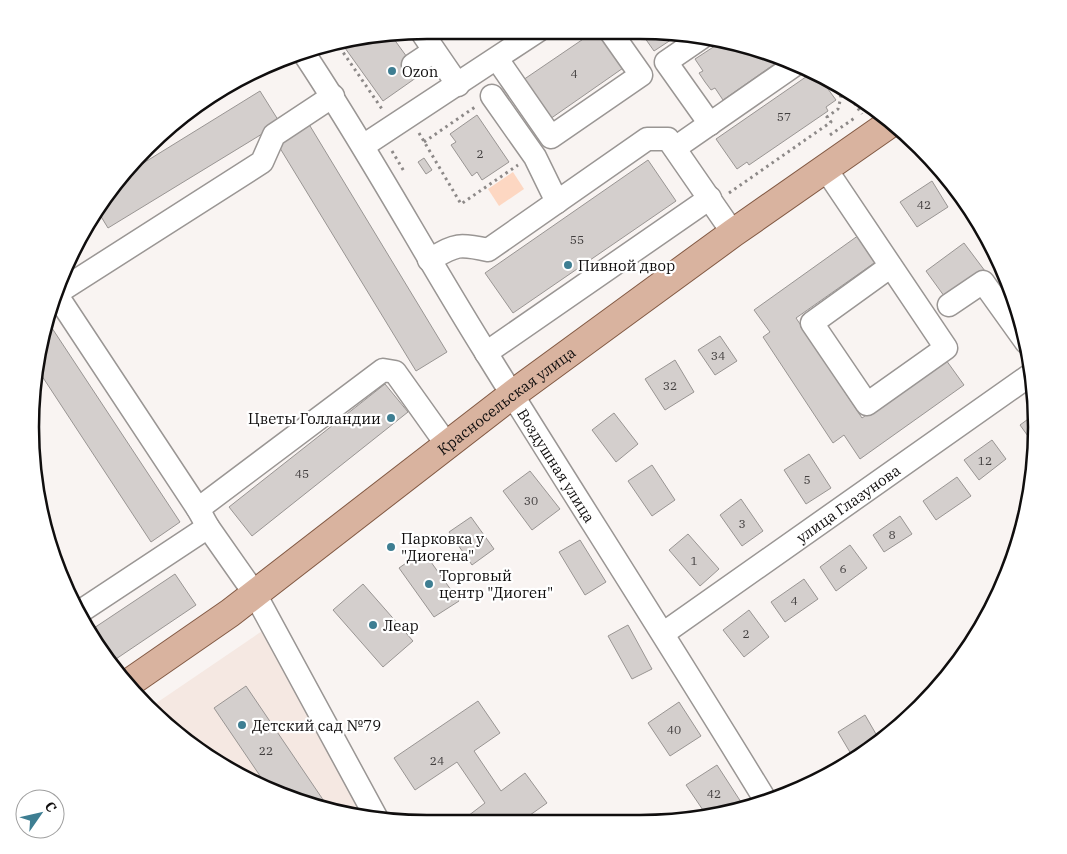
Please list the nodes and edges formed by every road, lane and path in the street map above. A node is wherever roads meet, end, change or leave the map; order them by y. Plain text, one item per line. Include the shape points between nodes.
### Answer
1 (426, 39) edge
2 (526, 39) edge
3 (616, 39) edge
4 (695, 43) edge
5 (341, 49) edge
6 (434, 51) junction
7 (307, 58) edge
8 (497, 59) junction
9 (412, 66) dead end
10 (790, 68) edge
11 (458, 84) junction
12 (840, 95) edge
13 (333, 96) junction
14 (492, 96) joint
15 (855, 103) edge
16 (384, 112) dead end
17 (862, 114) dead end
18 (710, 124) junction
19 (885, 127) edge
20 (419, 133) dead end
21 (424, 142) junction
22 (363, 146) junction
23 (675, 148) junction
24 (532, 154) junction
25 (825, 168) junction
26 (712, 201) junction
27 (557, 202) junction
28 (733, 233) junction
29 (429, 260) junction
30 (891, 266) junction
31 (64, 288) edge
32 (60, 299) edge
33 (949, 305) dead end
34 (1015, 326) edge
35 (486, 353) junction
36 (1025, 379) edge
37 (513, 394) junction
38 (447, 445) junction
39 (203, 518) junction
40 (254, 594) junction
41 (84, 608) edge
42 (664, 633) junction
43 (133, 680) edge
44 (763, 796) edge
45 (373, 812) edge

1 - 6 street
2 - 8 street
3 - 8 street via 641,74 551,137
4 - 18 street via 666,62 697,88
5 - 16 path
6 - 9 street
6 - 11 street
7 - 13 street, Воздушная улица
8 - 11 street
10 - 18 street
11 - 22 street
12 - 26 path via 838,109 827,117 831,122
13 - 22 street, Воздушная улица
13 - 31 street via 274,135 262,162
14 - 21 path
14 - 24 street
15 - 17 path
18 - 23 street
19 - 25 main road, Красносельская улица
20 - 21 path
21 - 24 path via 461,204
22 - 29 street, Воздушная улица
23 - 26 street
23 - 27 street via 668,139 647,140
24 - 27 street
25 - 28 main road, Красносельская улица
25 - 30 street
26 - 28 street
26 - 35 street
27 - 29 street via 488,250 464,244
28 - 37 main road, Красносельская улица
29 - 35 street, Воздушная улица
30 - 30 street via 946,348 867,404 812,323
32 - 39 street
33 - 34 street via 983,282
35 - 37 street, Воздушная улица
36 - 42 street, улица Глазунова
37 - 38 main road, Красносельская улица
37 - 42 street, Воздушная улица
38 - 39 street via 395,372 383,370
38 - 40 main road, Красносельская улица
39 - 40 street
39 - 41 street
40 - 43 main road, Красносельская улица
40 - 45 street
42 - 44 street, Воздушная улица

